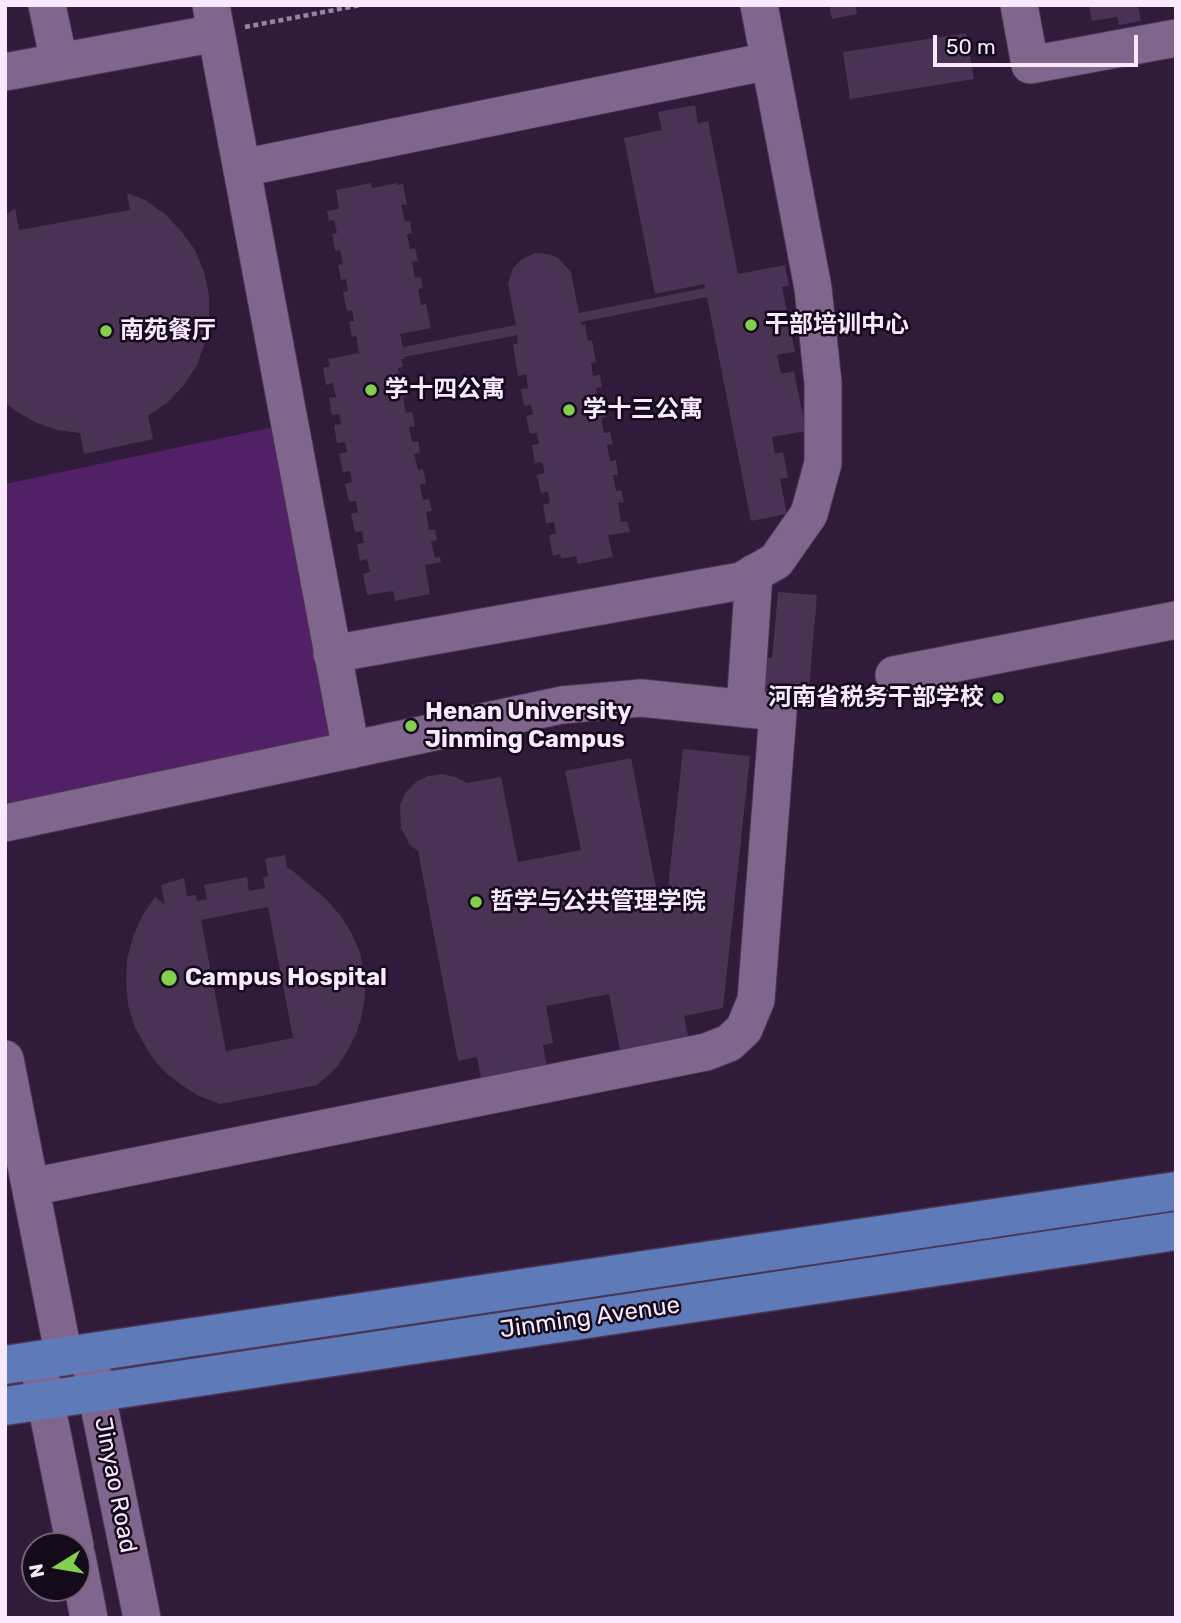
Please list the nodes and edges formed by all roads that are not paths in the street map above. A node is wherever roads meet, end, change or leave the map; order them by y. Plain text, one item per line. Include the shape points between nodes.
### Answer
1 (47, 5) edge
2 (759, 5) edge
3 (1019, 5) edge
4 (214, 19) edge
5 (1176, 38) edge
6 (769, 61) junction
7 (59, 62) junction
8 (5, 72) edge
9 (242, 168) junction
10 (754, 573) junction
11 (1176, 620) edge
12 (332, 654) junction
13 (894, 675) dead end
14 (745, 709) junction
15 (351, 750) junction
16 (5, 823) edge
17 (5, 1059) edge
18 (31, 1187) junction
19 (1176, 1191) edge
20 (1176, 1231) edge
21 (49, 1359) edge
22 (96, 1392) junction
23 (46, 1400) junction
24 (5, 1406) edge
25 (72, 1532) edge
26 (142, 1618) edge

1 - 7 street
2 - 6 street
3 - 5 street via 1030,65
4 - 7 street
4 - 9 street
6 - 9 street
6 - 10 street via 813,288 823,383 823,463 808,514 776,561
7 - 8 street
9 - 12 street
10 - 12 street via 741,581
10 - 14 street
11 - 13 street
12 - 15 street
14 - 15 street via 640,698 562,705
14 - 18 street via 778,712 756,1000 744,1029 729,1043 706,1052
15 - 16 street
17 - 18 street
18 - 21 street
19 - 21 main road, Jinming Avenue
20 - 22 main road, Jinming Avenue
21 - 22 street, Jinyao Road
21 - 23 street, Jinyao Road
22 - 23 main road, Jinming Avenue
22 - 26 street, Jinyao Road
23 - 24 main road, Jinming Avenue
23 - 25 street, Jinyao Road

